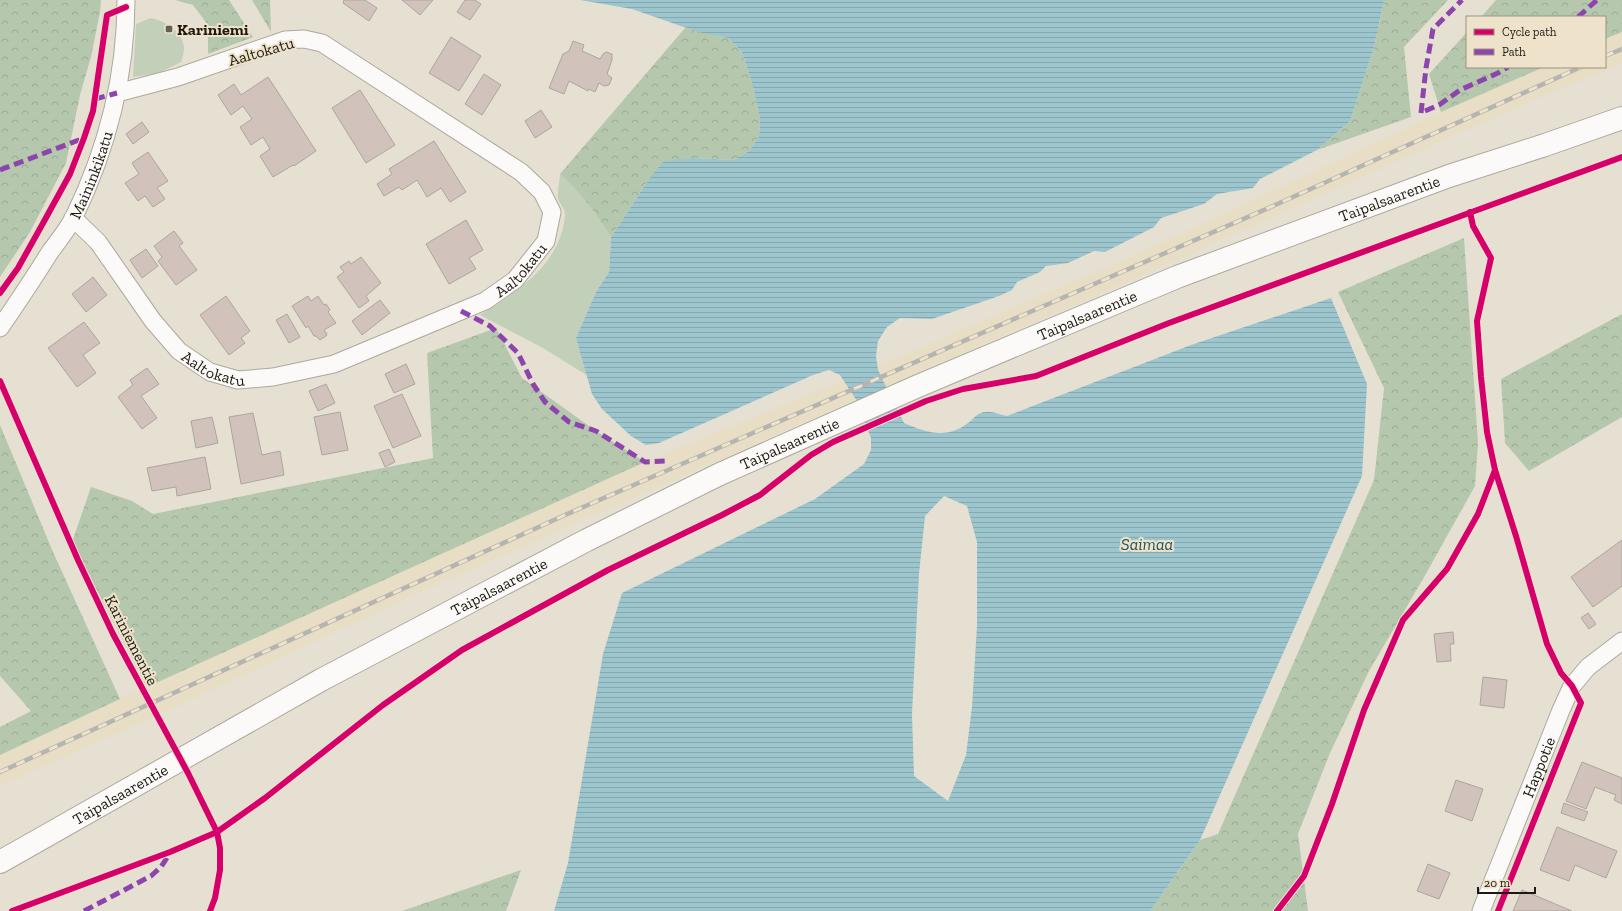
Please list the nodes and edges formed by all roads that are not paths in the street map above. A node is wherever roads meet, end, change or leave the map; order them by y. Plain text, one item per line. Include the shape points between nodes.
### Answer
1 (126, 0) edge
2 (117, 93) junction
3 (1622, 118) edge
4 (73, 218) junction
5 (0, 328) edge
6 (1622, 642) edge
7 (0, 862) edge
8 (1481, 911) edge

1 - 2 street, Maininkikatu
2 - 4 street, Maininkikatu via 109,128
2 - 4 street, Aaltokatu via 178,77 285,40 304,39 322,43 521,172 542,192 552,212 546,241 515,280 485,301 334,364 273,377 238,380 210,372 179,351 153,321 98,242
3 - 7 main road, Taipalsaarentie via 1449,176 1177,277 918,386 713,477 461,605 321,680
4 - 5 street, Maininkikatu
6 - 8 street, Happotie via 1588,667 1572,686 1560,710

